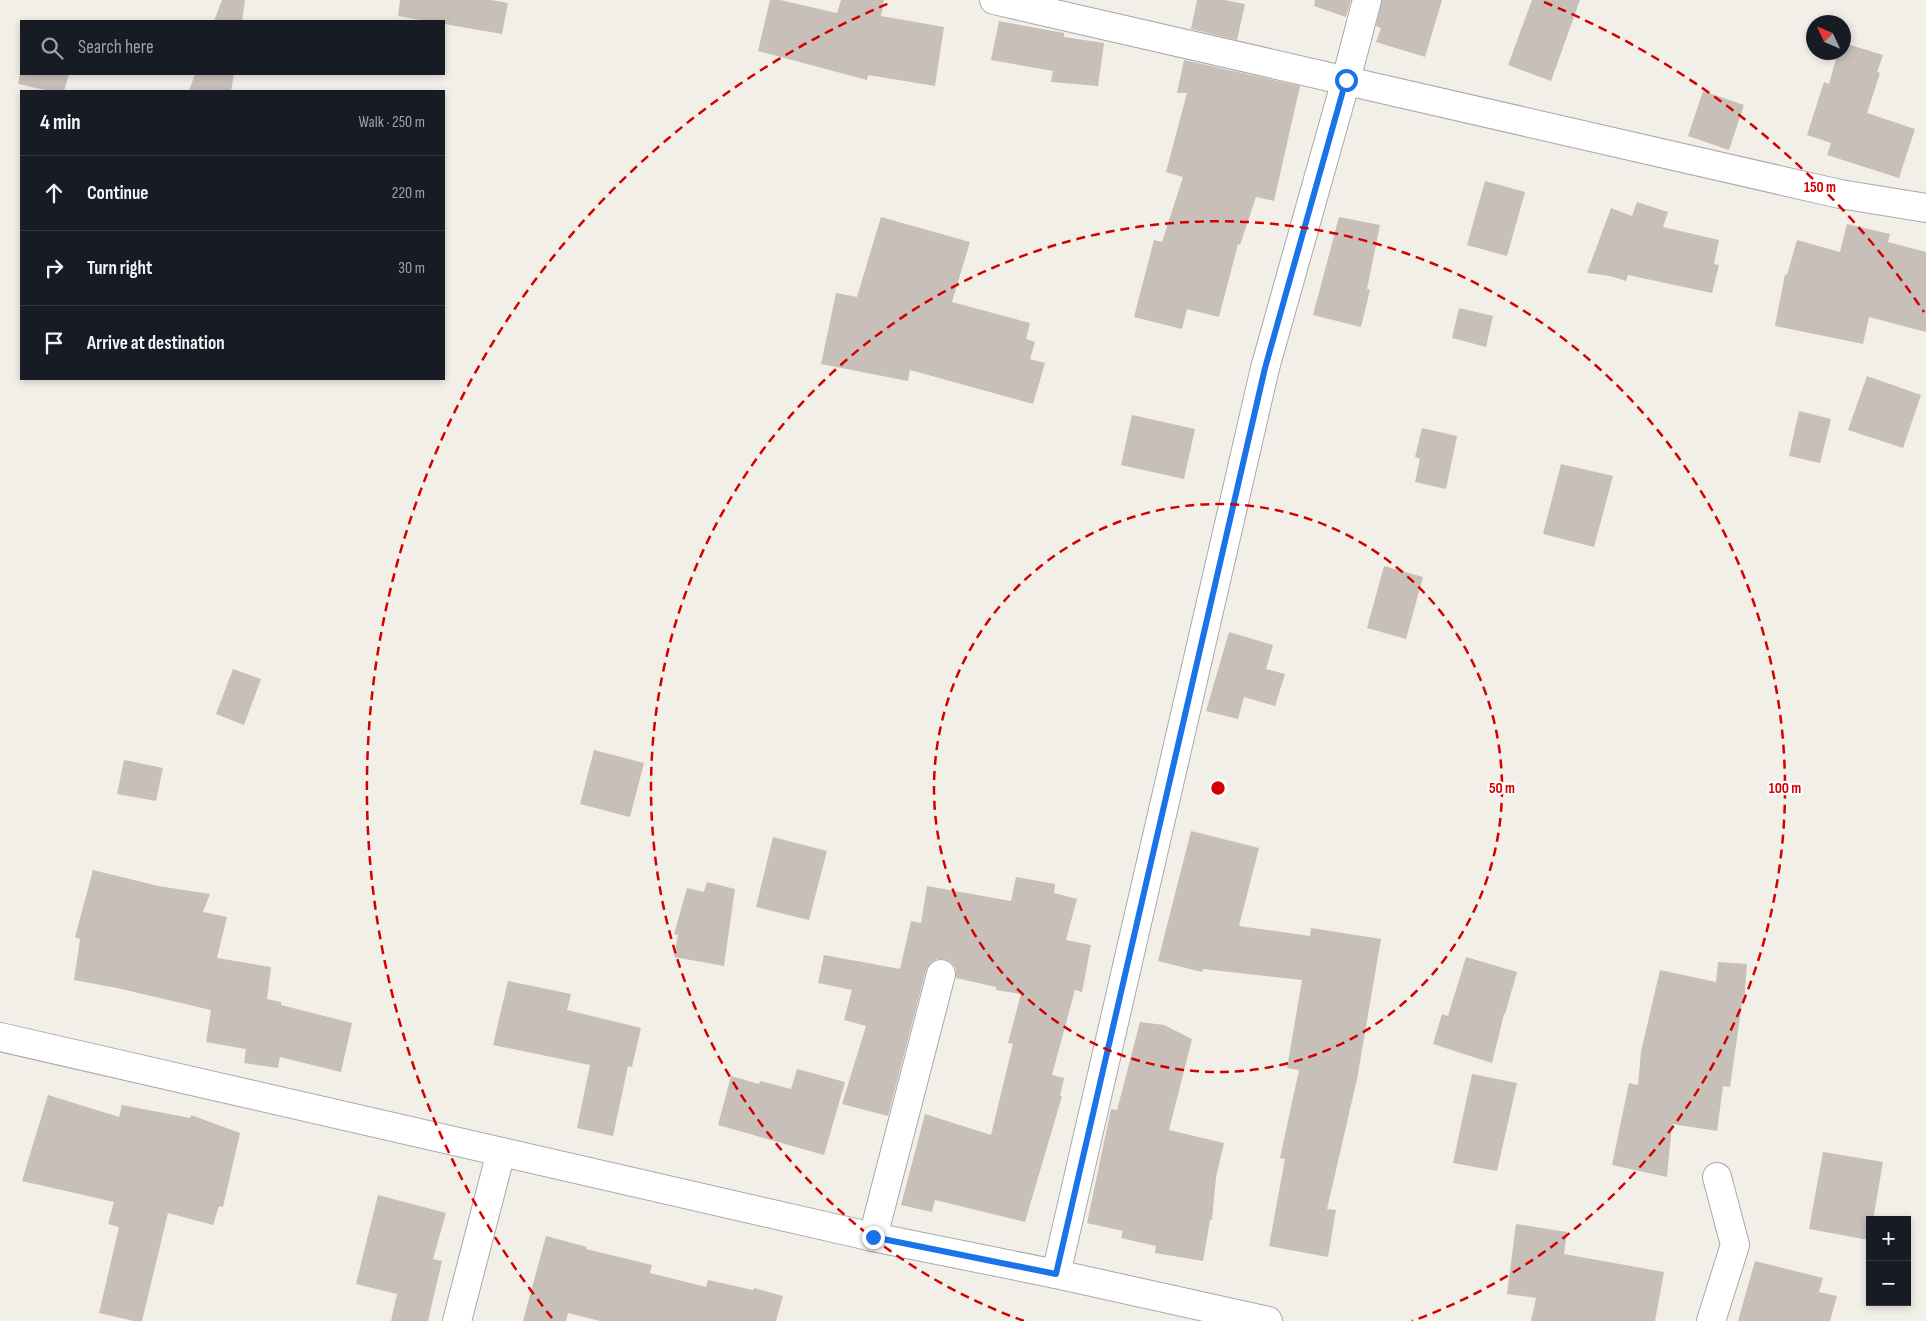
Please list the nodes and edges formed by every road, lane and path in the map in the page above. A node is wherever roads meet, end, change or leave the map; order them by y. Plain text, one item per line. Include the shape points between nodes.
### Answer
1 (994, 0) edge
2 (1366, 0) edge
3 (1346, 80) junction
4 (1926, 208) edge
5 (941, 974) dead end
6 (0, 1037) edge
7 (501, 1152) junction
8 (1717, 1177) dead end
9 (873, 1237) junction
10 (1056, 1274) junction
11 (457, 1321) edge
12 (1268, 1321) edge
13 (1712, 1321) edge

1 - 3 street
2 - 3 street
3 - 4 street via 1830,192
3 - 10 street via 1265,368
5 - 9 street
6 - 7 street
7 - 9 street
7 - 11 street
8 - 13 street via 1735,1245
9 - 10 street
10 - 12 street

